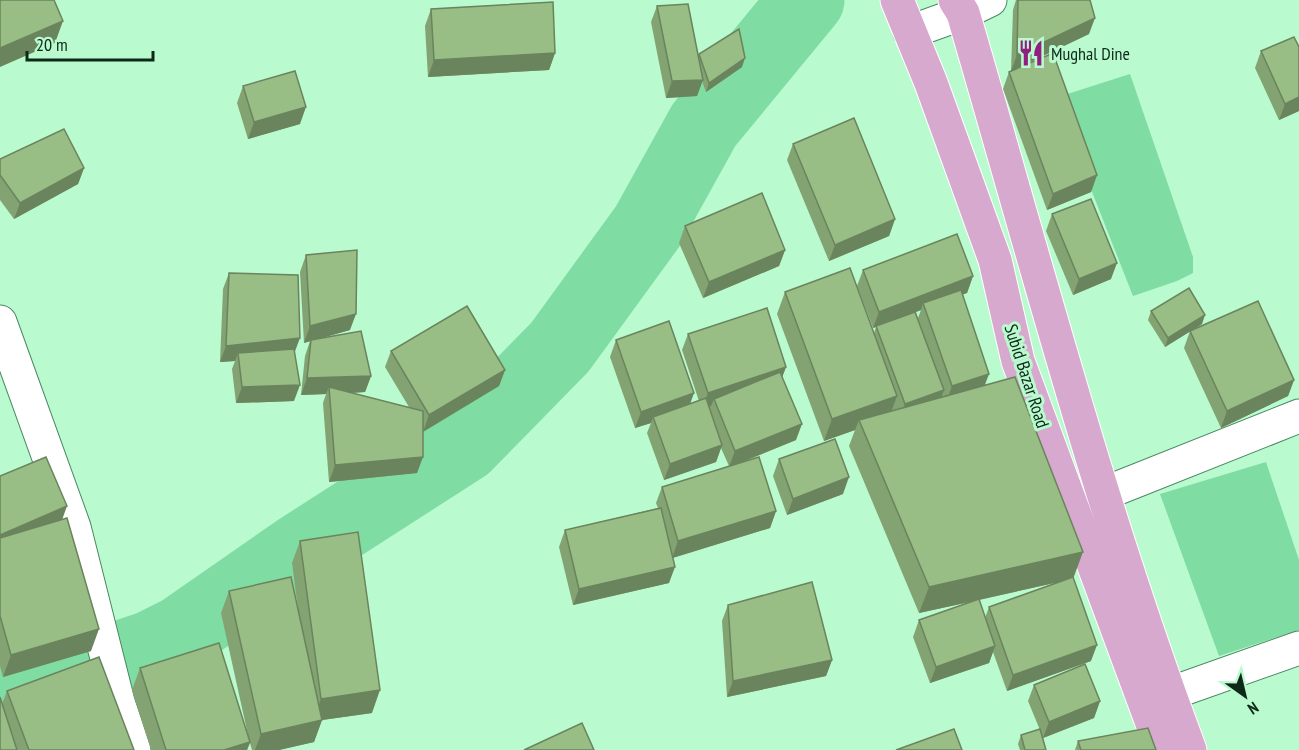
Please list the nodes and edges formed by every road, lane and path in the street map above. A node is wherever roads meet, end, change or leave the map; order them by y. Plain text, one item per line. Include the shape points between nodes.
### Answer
1 (897, 0) edge
2 (969, 4) edge
3 (910, 32) junction
4 (0, 322) edge
5 (1299, 416) edge
6 (1103, 494) junction
7 (1299, 648) edge
8 (1170, 694) junction
9 (134, 750) edge
10 (1162, 750) edge
11 (1190, 750) edge

1 - 3 main road, Subid Bazar Road
2 - 3 street
2 - 6 main road
3 - 10 main road, Subid Bazar Road via 995,260 1018,361
4 - 9 street via 74,527
5 - 6 street
6 - 8 main road
7 - 8 street
8 - 11 main road

